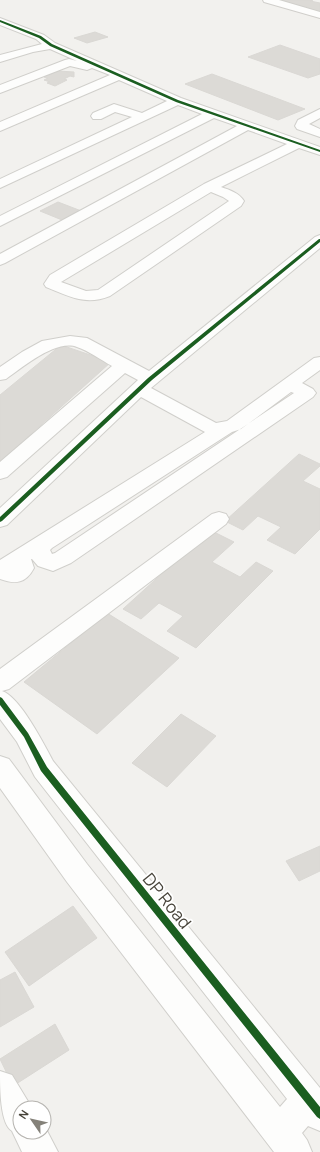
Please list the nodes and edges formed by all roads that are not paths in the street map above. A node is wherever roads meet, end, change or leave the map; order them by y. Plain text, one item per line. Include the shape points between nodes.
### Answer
1 (268, 0) edge
2 (320, 15) edge
3 (0, 20) edge
4 (51, 45) junction
5 (0, 60) edge
6 (110, 72) junction
7 (28, 78) junction
8 (47, 85) dead end
9 (0, 89) edge
10 (132, 100) dead end
11 (177, 101) junction
12 (114, 108) junction
13 (320, 113) edge
14 (212, 114) junction
15 (97, 116) dead end
16 (0, 117) edge
17 (143, 117) junction
18 (246, 126) junction
19 (0, 127) edge
20 (320, 133) edge
21 (320, 138) edge
22 (303, 145) junction
23 (320, 151) edge
24 (0, 184) edge
25 (209, 187) junction
26 (0, 222) edge
27 (320, 240) edge
28 (0, 260) edge
29 (320, 362) edge
30 (124, 365) junction
31 (0, 375) edge
32 (145, 384) junction
33 (290, 384) junction
34 (225, 428) junction
35 (0, 473) edge
36 (219, 519) dead end
37 (0, 520) edge
38 (44, 543) junction
39 (19, 557) dead end
40 (0, 682) edge
41 (0, 700) edge
42 (44, 769) junction
43 (4, 781) edge
44 (0, 1087) edge
45 (12, 1106) edge
46 (314, 1107) edge
47 (34, 1140) edge
48 (288, 1142) edge
49 (42, 1152) edge

1 - 2 street
3 - 4 street via 40,36
4 - 5 street
4 - 6 street
6 - 7 street via 69,62
6 - 11 street
6 - 16 street
6 - 19 street
7 - 8 street
7 - 9 street
10 - 12 street
11 - 14 street
11 - 17 street
12 - 15 street
12 - 17 street
13 - 20 street via 301,126
14 - 18 street
14 - 26 street
17 - 24 street
18 - 22 street
18 - 28 street
21 - 22 street
22 - 23 street
22 - 25 street
25 - 25 street via 234,197 236,203 104,293 84,296 52,284 56,278
27 - 32 street
29 - 33 street
30 - 31 street via 81,342 64,341 47,345
30 - 32 street
30 - 35 street
32 - 34 street via 213,429
32 - 37 street
33 - 34 street via 234,425
33 - 38 street via 307,392 63,558 53,564 45,561 39,550
34 - 38 street
36 - 40 street
38 - 39 street
41 - 42 street, DP Road via 26,735
42 - 43 street
42 - 46 street, DP Road
43 - 48 street
44 - 45 street
46 - 48 street
47 - 49 street

